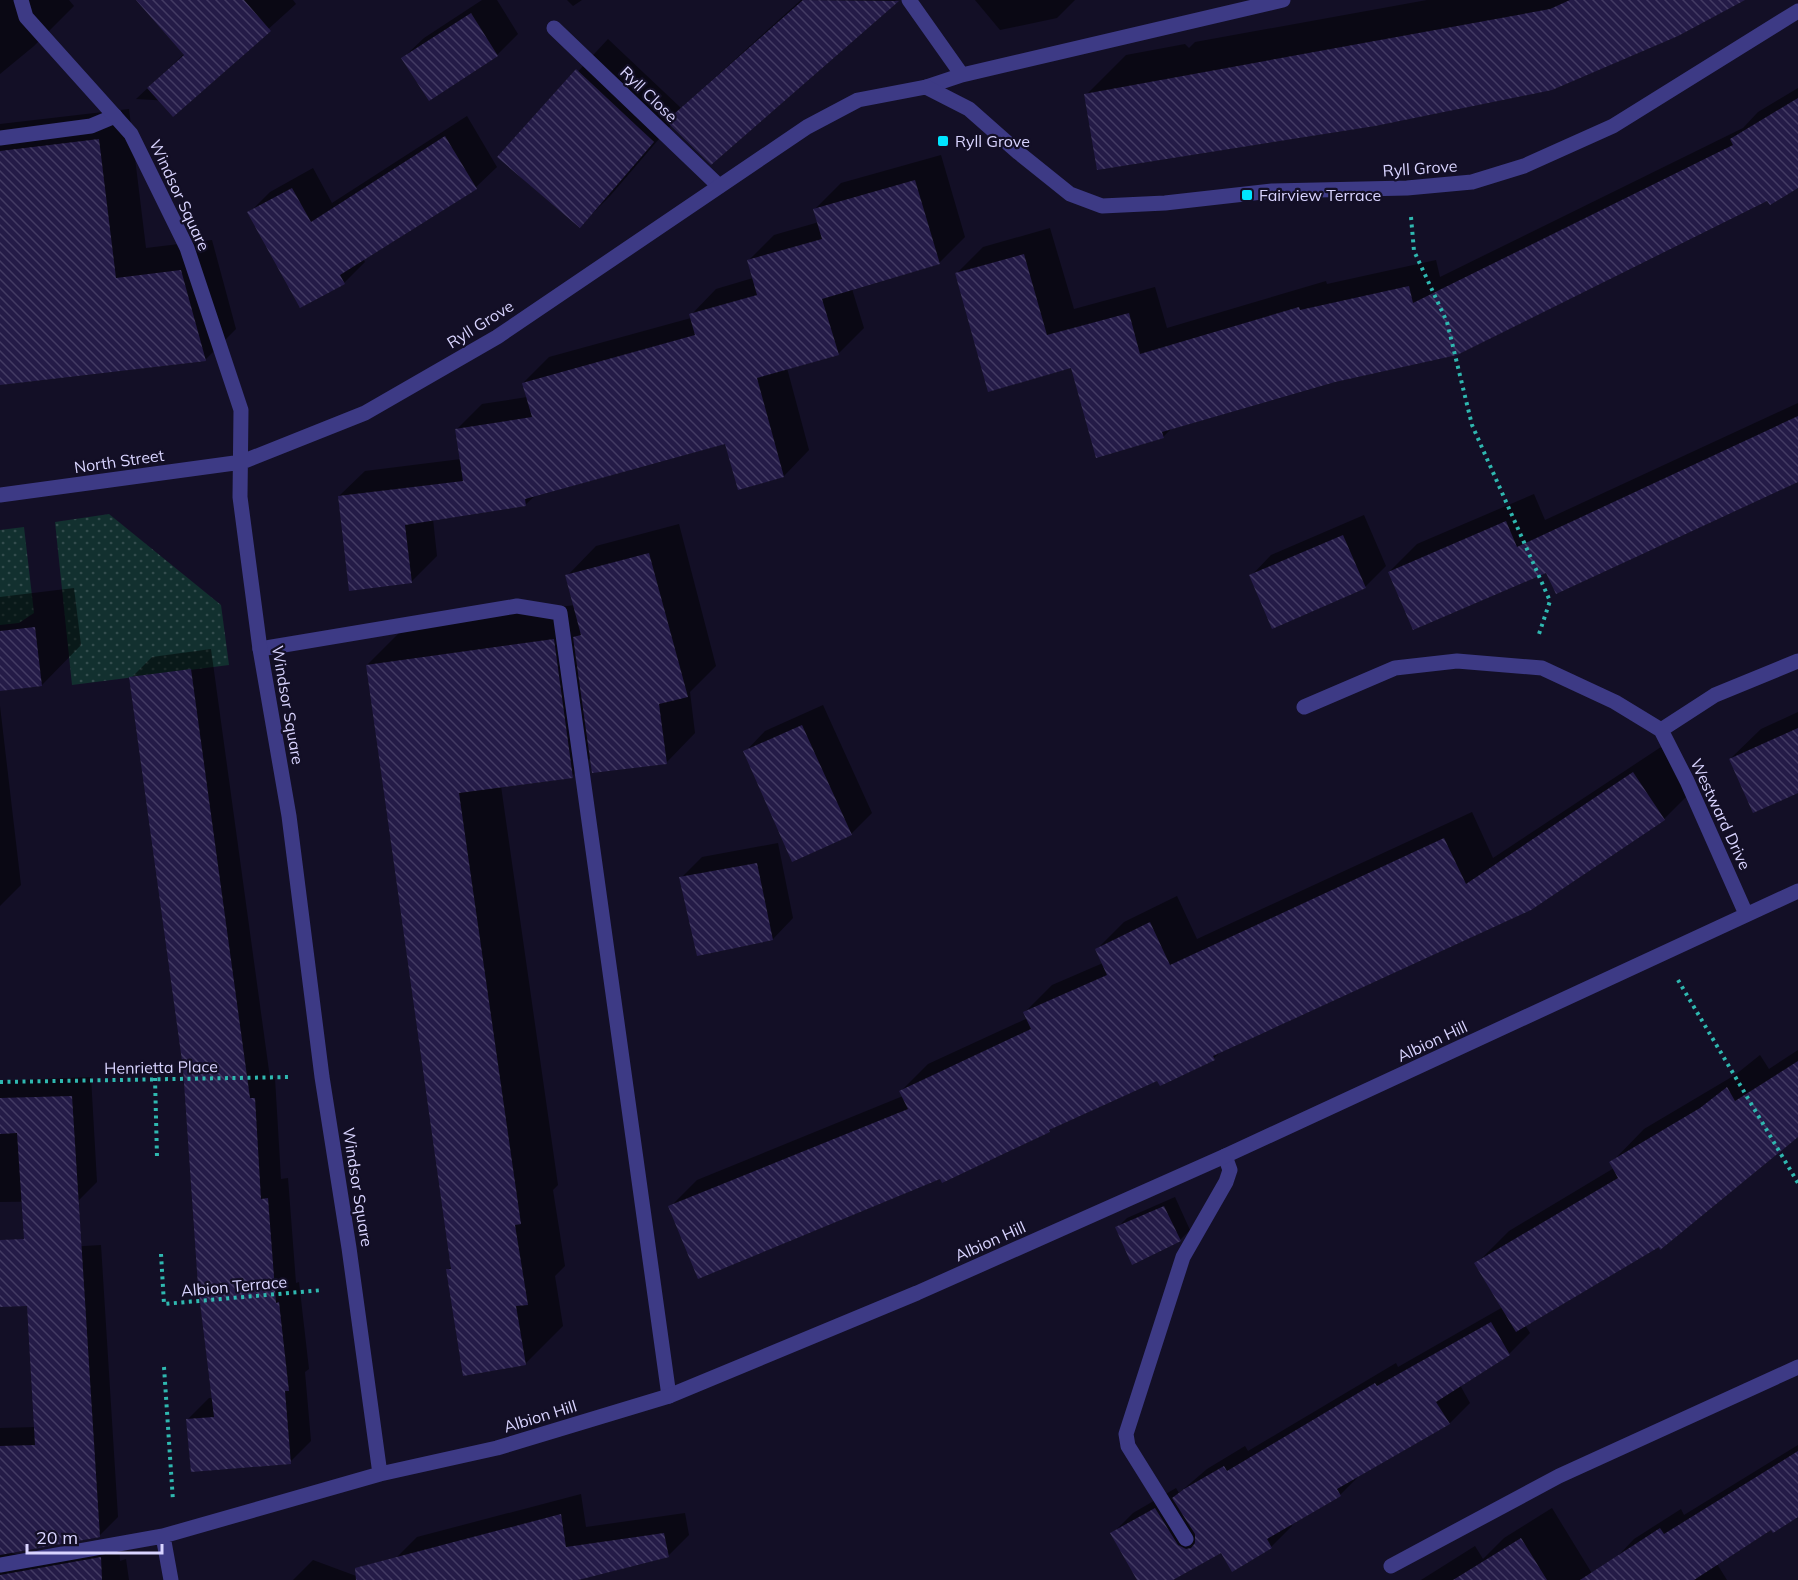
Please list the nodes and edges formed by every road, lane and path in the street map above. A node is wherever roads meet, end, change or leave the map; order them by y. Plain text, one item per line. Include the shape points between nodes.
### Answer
1 (21, 0) edge
2 (909, 0) edge
3 (1283, 0) edge
4 (1798, 11) edge
5 (554, 28) dead end
6 (962, 75) junction
7 (926, 87) junction
8 (115, 116) junction
9 (0, 138) edge
10 (718, 186) junction
11 (1407, 188) junction
12 (242, 462) junction
13 (0, 495) edge
14 (260, 649) junction
15 (1798, 661) edge
16 (1529, 667) junction
17 (1304, 707) dead end
18 (1661, 730) junction
19 (1798, 891) edge
20 (1746, 914) junction
21 (1681, 985) dead end
22 (322, 1077) junction
23 (155, 1078) junction
24 (0, 1082) edge
25 (1226, 1155) junction
26 (157, 1157) dead end
27 (1798, 1183) edge
28 (161, 1254) dead end
29 (355, 1287) junction
30 (164, 1367) dead end
31 (1798, 1367) edge
32 (669, 1396) junction
33 (380, 1474) junction
34 (170, 1534) junction
35 (1186, 1539) dead end
36 (0, 1565) edge
37 (1391, 1566) dead end
38 (171, 1580) edge

1 - 8 street, Windsor Square via 26,17
2 - 6 street
3 - 6 street
4 - 11 street, Ryll Grove via 1613,126 1524,166 1473,182
5 - 10 street, Ryll Close
6 - 7 street
7 - 10 street, Ryll Grove via 858,100 807,127
7 - 11 street, Ryll Grove via 969,109 1070,194 1102,207 1272,191
8 - 9 street via 92,126
8 - 12 street, Windsor Square via 132,134 187,248 241,410
10 - 12 street, Ryll Grove via 497,337 365,413
11 - 16 path via 1414,251 1447,322 1473,425 1550,601
12 - 13 street, North Street
12 - 14 street, Windsor Square via 240,497
14 - 22 street, Windsor Square via 289,816
14 - 32 street via 517,606 560,613
15 - 18 street via 1715,694
16 - 17 street via 1457,661 1395,668
16 - 18 street via 1542,668 1615,702
18 - 20 street, Westward Drive
19 - 20 street, Albion Hill
20 - 25 street, Albion Hill
21 - 27 path
22 - 23 path, Henrietta Place
22 - 29 street, Windsor Square
23 - 24 path, Henrietta Place
23 - 26 path
25 - 32 street, Albion Hill via 917,1293
25 - 35 street via 1230,1170 1226,1182 1183,1257 1126,1434 1128,1446
28 - 29 path, Albion Terrace via 164,1304
29 - 33 street, Windsor Square
30 - 34 path via 172,1501
31 - 37 street via 1559,1476
32 - 33 street, Albion Hill via 497,1448
33 - 34 street, Albion Hill
34 - 36 street, Albion Hill
34 - 38 street

